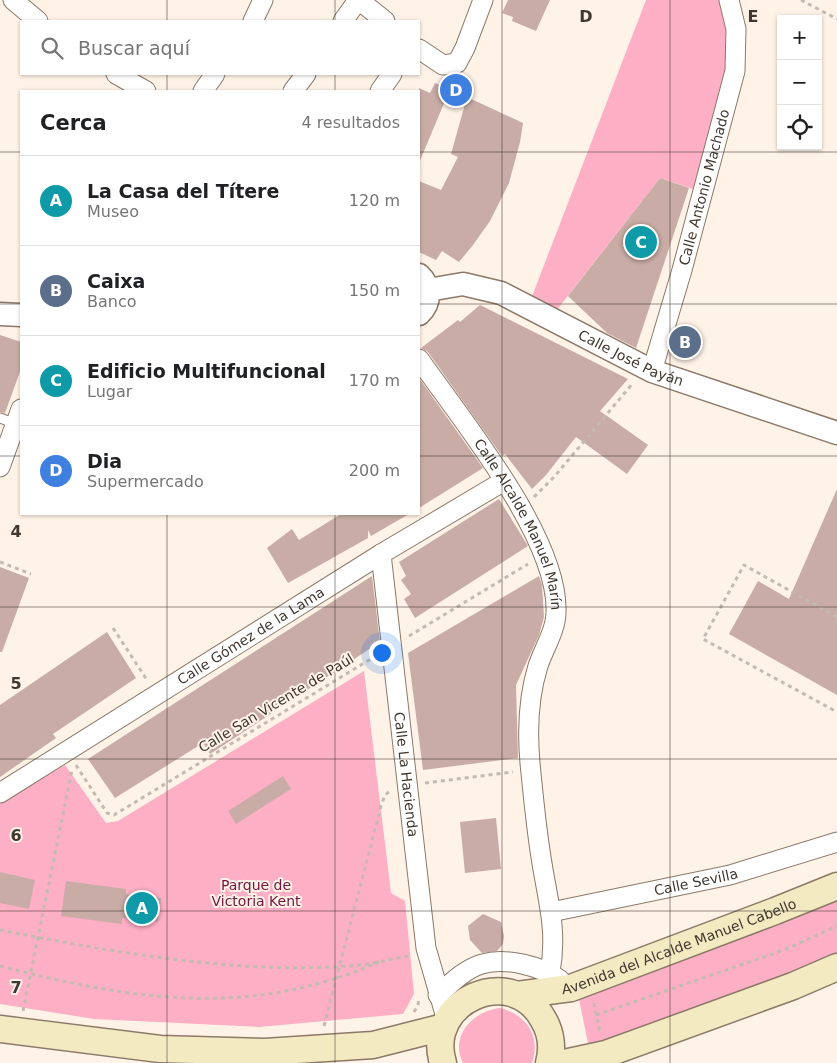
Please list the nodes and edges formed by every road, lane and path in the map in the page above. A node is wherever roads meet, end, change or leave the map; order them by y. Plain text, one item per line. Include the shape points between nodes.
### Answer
1 (13, 0) edge
2 (263, 0) edge
3 (359, 0) edge
4 (483, 0) edge
5 (729, 0) edge
6 (801, 0) edge
7 (837, 19) edge
8 (37, 20) edge
9 (254, 20) edge
10 (344, 20) edge
11 (384, 20) edge
12 (420, 50) edge
13 (118, 75) edge
14 (215, 75) edge
15 (305, 75) edge
16 (391, 75) edge
17 (144, 90) edge
18 (204, 90) edge
19 (294, 90) edge
20 (381, 90) edge
21 (423, 282) edge
22 (420, 313) edge
23 (0, 314) edge
24 (20, 315) edge
25 (420, 361) edge
26 (648, 370) junction
27 (12, 417) edge
28 (837, 433) edge
29 (0, 467) edge
30 (504, 481) junction
31 (522, 508) junction
32 (381, 554) junction
33 (544, 555) junction
34 (0, 562) edge
35 (31, 574) dead end
36 (837, 617) edge
37 (113, 628) dead end
38 (391, 646) junction
39 (156, 694) junction
40 (837, 712) edge
41 (531, 770) junction
42 (407, 784) junction
43 (0, 793) edge
44 (837, 842) edge
45 (837, 886) edge
46 (551, 912) junction
47 (837, 926) edge
48 (0, 930) edge
49 (39, 937) junction
50 (427, 952) junction
51 (384, 960) junction
52 (0, 966) edge
53 (339, 966) junction
54 (837, 967) edge
55 (550, 972) junction
56 (31, 974) junction
57 (336, 977) junction
58 (581, 985) junction
59 (438, 995) junction
60 (517, 995) junction
61 (596, 1015) junction
62 (445, 1024) junction
63 (9, 1030) edge
64 (318, 1049) junction
65 (606, 1054) junction
66 (443, 1063) edge
67 (549, 1063) edge
68 (564, 1063) edge

1 - 8 street
2 - 9 street
3 - 10 street
3 - 11 street
4 - 12 street via 457,64 443,65
5 - 26 street, Calle Antonio Machado via 736,29 735,71 682,270
6 - 7 path
13 - 17 street
14 - 18 street
15 - 19 street
16 - 20 street
21 - 22 street via 426,304
21 - 26 street, Calle José Payán via 463,284 501,293
23 - 24 street
25 - 30 street, Calle Alcalde Manuel Marín
26 - 28 street, Calle José Payán
26 - 31 path via 554,477
27 - 29 street
30 - 31 street, Calle Alcalde Manuel Marín
30 - 32 street, Calle Gómez de la Lama
31 - 33 street, Calle Alcalde Manuel Marín
32 - 38 street, Calle La Hacienda
32 - 39 street, Calle Gómez de la Lama
33 - 38 path, Calle San Vicente de Paúl
33 - 41 street, Calle Alcalde Manuel Marín via 556,611 529,705
34 - 35 path
36 - 40 path via 744,565 703,639
37 - 39 path
38 - 42 street, Calle La Hacienda
38 - 49 path, Calle San Vicente de Paúl via 114,815 107,813 74,762
39 - 43 street, Calle Gómez de la Lama
41 - 42 path
41 - 46 street, Calle Alcalde Manuel Marín
42 - 50 street, Calle La Hacienda
42 - 53 path via 385,795
44 - 46 street, Calle Sevilla via 730,875
45 - 58 main road, Avenida del Alcalde Manuel Cabello
46 - 55 street, Calle Alcalde Manuel Marín via 554,948
47 - 61 path via 784,950
48 - 49 path
49 - 53 path via 204,963 256,967
49 - 56 path
50 - 51 path
50 - 59 street, Calle La Hacienda
51 - 53 path
51 - 57 path
52 - 56 path
53 - 57 path
54 - 65 main road
55 - 58 street
55 - 59 street via 514,962 483,964 457,977
56 - 57 path via 109,992 183,999 272,994
56 - 63 path
57 - 64 path
58 - 60 main road, Avenida del Alcalde Manuel Cabello
58 - 61 path
59 - 62 street, Calle La Hacienda
60 - 62 main road, Avenida del Alcalde Manuel Cabello via 482,992 462,1003
60 - 67 main road via 534,1006 547,1024 551,1046
61 - 65 path
62 - 64 main road via 373,1045
62 - 66 main road via 440,1049
63 - 64 main road via 160,1049 265,1052
65 - 68 main road

